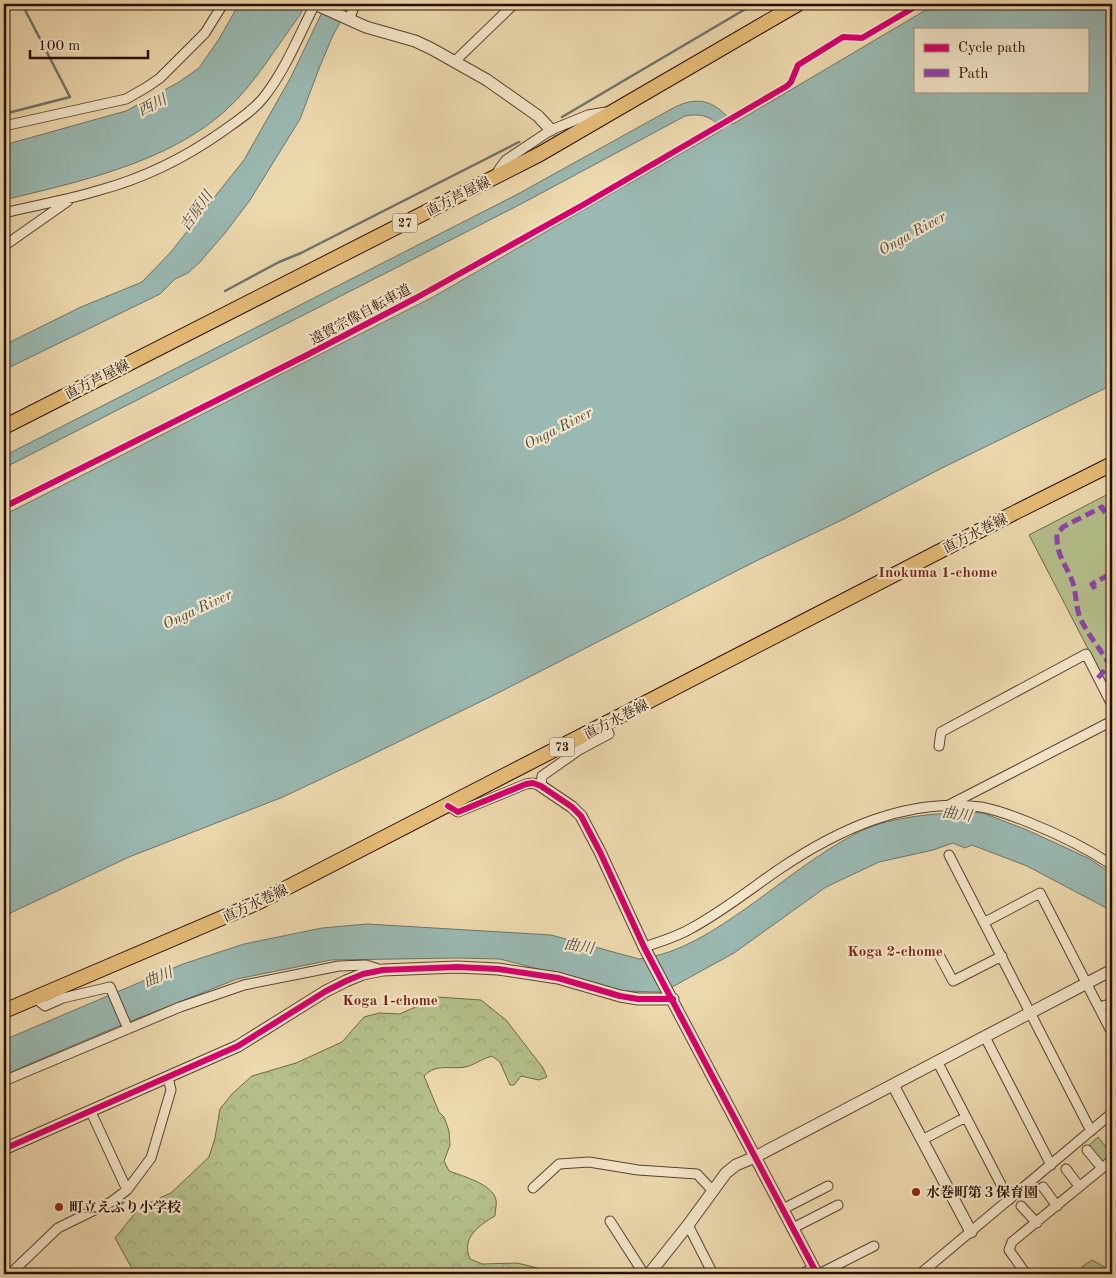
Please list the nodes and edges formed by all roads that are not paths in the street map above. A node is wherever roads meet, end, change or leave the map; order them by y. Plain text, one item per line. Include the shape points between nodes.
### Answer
1 (223, 4) edge
2 (316, 4) edge
3 (356, 4) edge
4 (514, 4) edge
5 (798, 4) edge
6 (349, 20) junction
7 (454, 62) junction
8 (621, 106) junction
9 (4, 126) edge
10 (552, 130) junction
11 (495, 177) junction
12 (72, 198) junction
13 (4, 213) edge
14 (4, 246) edge
15 (4, 427) edge
16 (1112, 464) edge
17 (1112, 705) edge
18 (1112, 721) edge
19 (605, 725) junction
20 (940, 746) dead end
21 (541, 786) junction
22 (448, 806) junction
23 (946, 806) junction
24 (949, 855) dead end
25 (1112, 865) edge
26 (984, 922) junction
27 (644, 947) junction
28 (939, 955) dead end
29 (1002, 956) junction
30 (383, 970) junction
31 (1112, 970) edge
32 (1086, 983) junction
33 (670, 996) junction
34 (34, 998) junction
35 (1099, 1006) junction
36 (1112, 1006) edge
37 (4, 1011) edge
38 (1031, 1012) junction
39 (128, 1029) junction
40 (1112, 1033) edge
41 (985, 1037) junction
42 (937, 1061) junction
43 (168, 1077) junction
44 (4, 1081) edge
45 (893, 1085) junction
46 (91, 1112) junction
47 (1112, 1113) edge
48 (966, 1117) junction
49 (1091, 1131) junction
50 (922, 1140) junction
51 (4, 1149) edge
52 (1087, 1150) dead end
53 (755, 1157) junction
54 (1112, 1160) edge
55 (1051, 1164) junction
56 (1102, 1168) junction
57 (1066, 1169) dead end
58 (828, 1186) dead end
59 (1079, 1186) junction
60 (1043, 1187) dead end
61 (533, 1188) dead end
62 (127, 1190) junction
63 (712, 1190) junction
64 (1009, 1200) junction
65 (838, 1205) dead end
66 (1021, 1206) dead end
67 (1057, 1206) junction
68 (783, 1209) junction
69 (610, 1221) dead end
70 (1037, 1224) junction
71 (688, 1225) junction
72 (793, 1228) junction
73 (971, 1232) junction
74 (874, 1246) dead end
75 (817, 1272) edge
76 (10, 1274) edge
77 (644, 1274) edge
78 (649, 1274) edge
79 (713, 1274) edge
80 (801, 1274) edge
81 (920, 1274) edge
82 (1026, 1274) edge

1 - 9 street via 205,33 147,88 126,99
2 - 6 street
2 - 12 street via 277,79 263,99 238,121 185,156 148,174
3 - 6 street
4 - 7 street
5 - 8 main road, 直方芦屋線 / 27
6 - 7 street via 415,41
7 - 10 street via 538,116
8 - 10 street
8 - 11 main road, 直方芦屋線 / 27
10 - 11 street via 506,160
11 - 15 main road, 直方芦屋線 / 27
12 - 13 street
12 - 14 street
16 - 19 main road, 直方水巻線 / 73
17 - 20 street via 1086,654 941,732
18 - 23 street
19 - 21 street via 609,734 542,776
19 - 22 main road, 直方水巻線 / 73
21 - 22 street via 526,784 458,812
21 - 27 street via 581,816
22 - 34 main road, 直方水巻線 / 73 via 260,902
23 - 25 street via 980,807 1007,814 1062,836
23 - 27 street via 884,816 854,826 780,869 690,929
24 - 26 street
26 - 29 street
26 - 32 street via 1040,892
27 - 33 street
28 - 29 street via 953,981
29 - 38 street
30 - 33 street via 498,969 558,978 638,999
30 - 39 street via 366,964 339,966 244,984
30 - 43 street via 346,981 238,1046
31 - 32 street
32 - 35 street
32 - 38 street
33 - 53 street
34 - 37 main road, 直方水巻線 / 73
34 - 39 street via 45,1006 63,998 110,987
35 - 36 street
35 - 40 street
38 - 41 street
38 - 49 street
39 - 44 street
41 - 42 street
41 - 55 street
42 - 45 street
42 - 48 street
43 - 46 street
43 - 62 street via 171,1090 151,1158
45 - 50 street
45 - 53 street
46 - 51 street
46 - 62 street
47 - 49 street
48 - 50 street
48 - 64 street
49 - 55 street
50 - 73 street
52 - 56 street
53 - 63 street via 736,1165
53 - 68 street
54 - 56 street
55 - 64 street
56 - 59 street
57 - 59 street
58 - 68 street
59 - 67 street
60 - 67 street
61 - 63 street via 559,1164 589,1162 638,1170 697,1174
62 - 76 street via 111,1202 58,1228
63 - 71 street
64 - 73 street
65 - 72 street
66 - 70 street
67 - 70 street
68 - 72 street
69 - 77 street
70 - 82 street via 1012,1242 1009,1250
71 - 78 street
71 - 79 street
72 - 75 street
73 - 81 street
74 - 75 street
75 - 80 street

